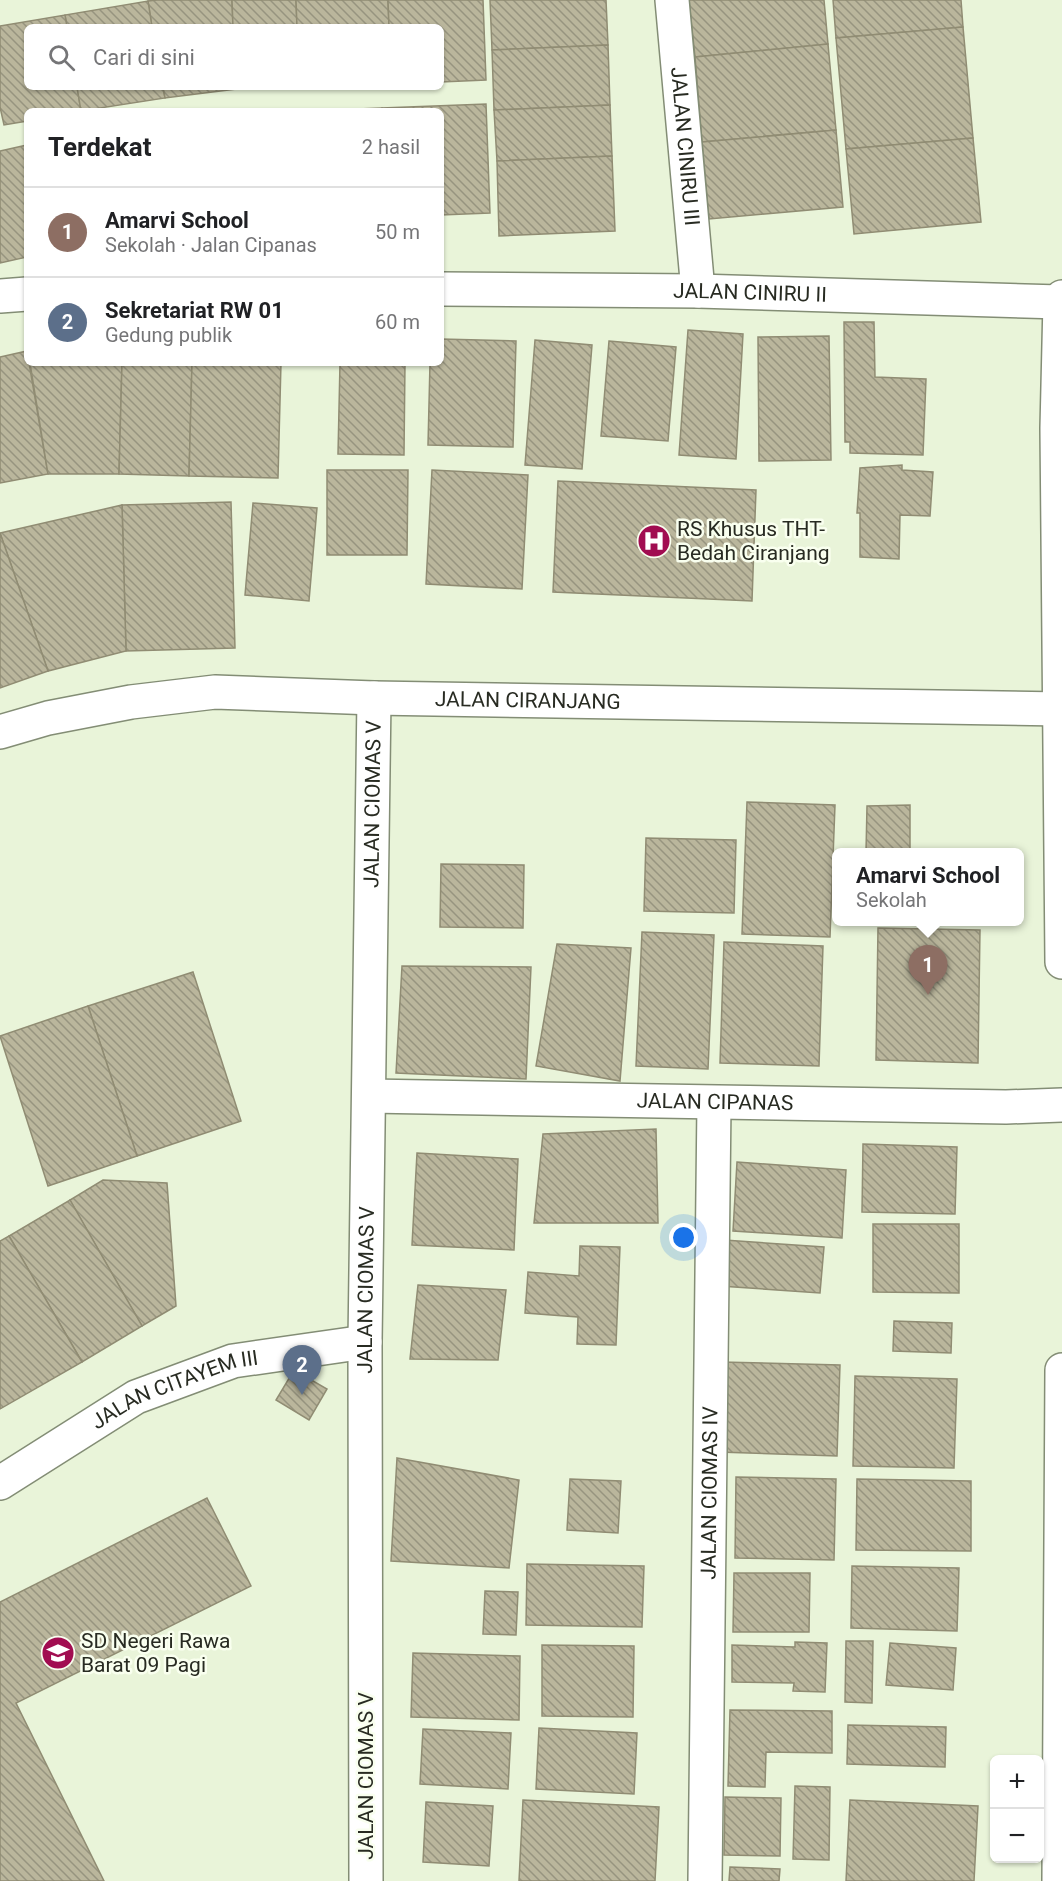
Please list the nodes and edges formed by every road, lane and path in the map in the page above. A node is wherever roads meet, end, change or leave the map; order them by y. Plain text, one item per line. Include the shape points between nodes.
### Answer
1 (672, 0) edge
2 (444, 289) edge
3 (698, 291) junction
4 (24, 294) edge
5 (0, 296) edge
6 (1061, 300) edge
7 (374, 698) junction
8 (1060, 709) edge
9 (0, 732) edge
10 (1062, 962) edge
11 (369, 1096) junction
12 (714, 1103) junction
13 (1062, 1105) edge
14 (365, 1342) junction
15 (1062, 1370) edge
16 (0, 1483) edge
17 (366, 1881) edge
18 (705, 1881) edge
19 (1059, 1881) edge

1 - 3 street, JALAN CINIRU III
2 - 3 street, JALAN CINIRU II
3 - 6 street, JALAN CINIRU II
4 - 5 street
6 - 8 street via 1057,420
7 - 8 street, JALAN CIRANJANG
7 - 9 street, JALAN CIRANJANG via 215,692 131,702
7 - 11 street, JALAN CIOMAS V
8 - 10 street
11 - 12 street, JALAN CIPANAS
11 - 14 street, JALAN CIOMAS V
12 - 13 street, JALAN CIPANAS
12 - 18 street, JALAN CIOMAS IV
14 - 16 street, JALAN CITAYEM III via 233,1361 136,1397
14 - 17 street, JALAN CIOMAS V
15 - 19 street

